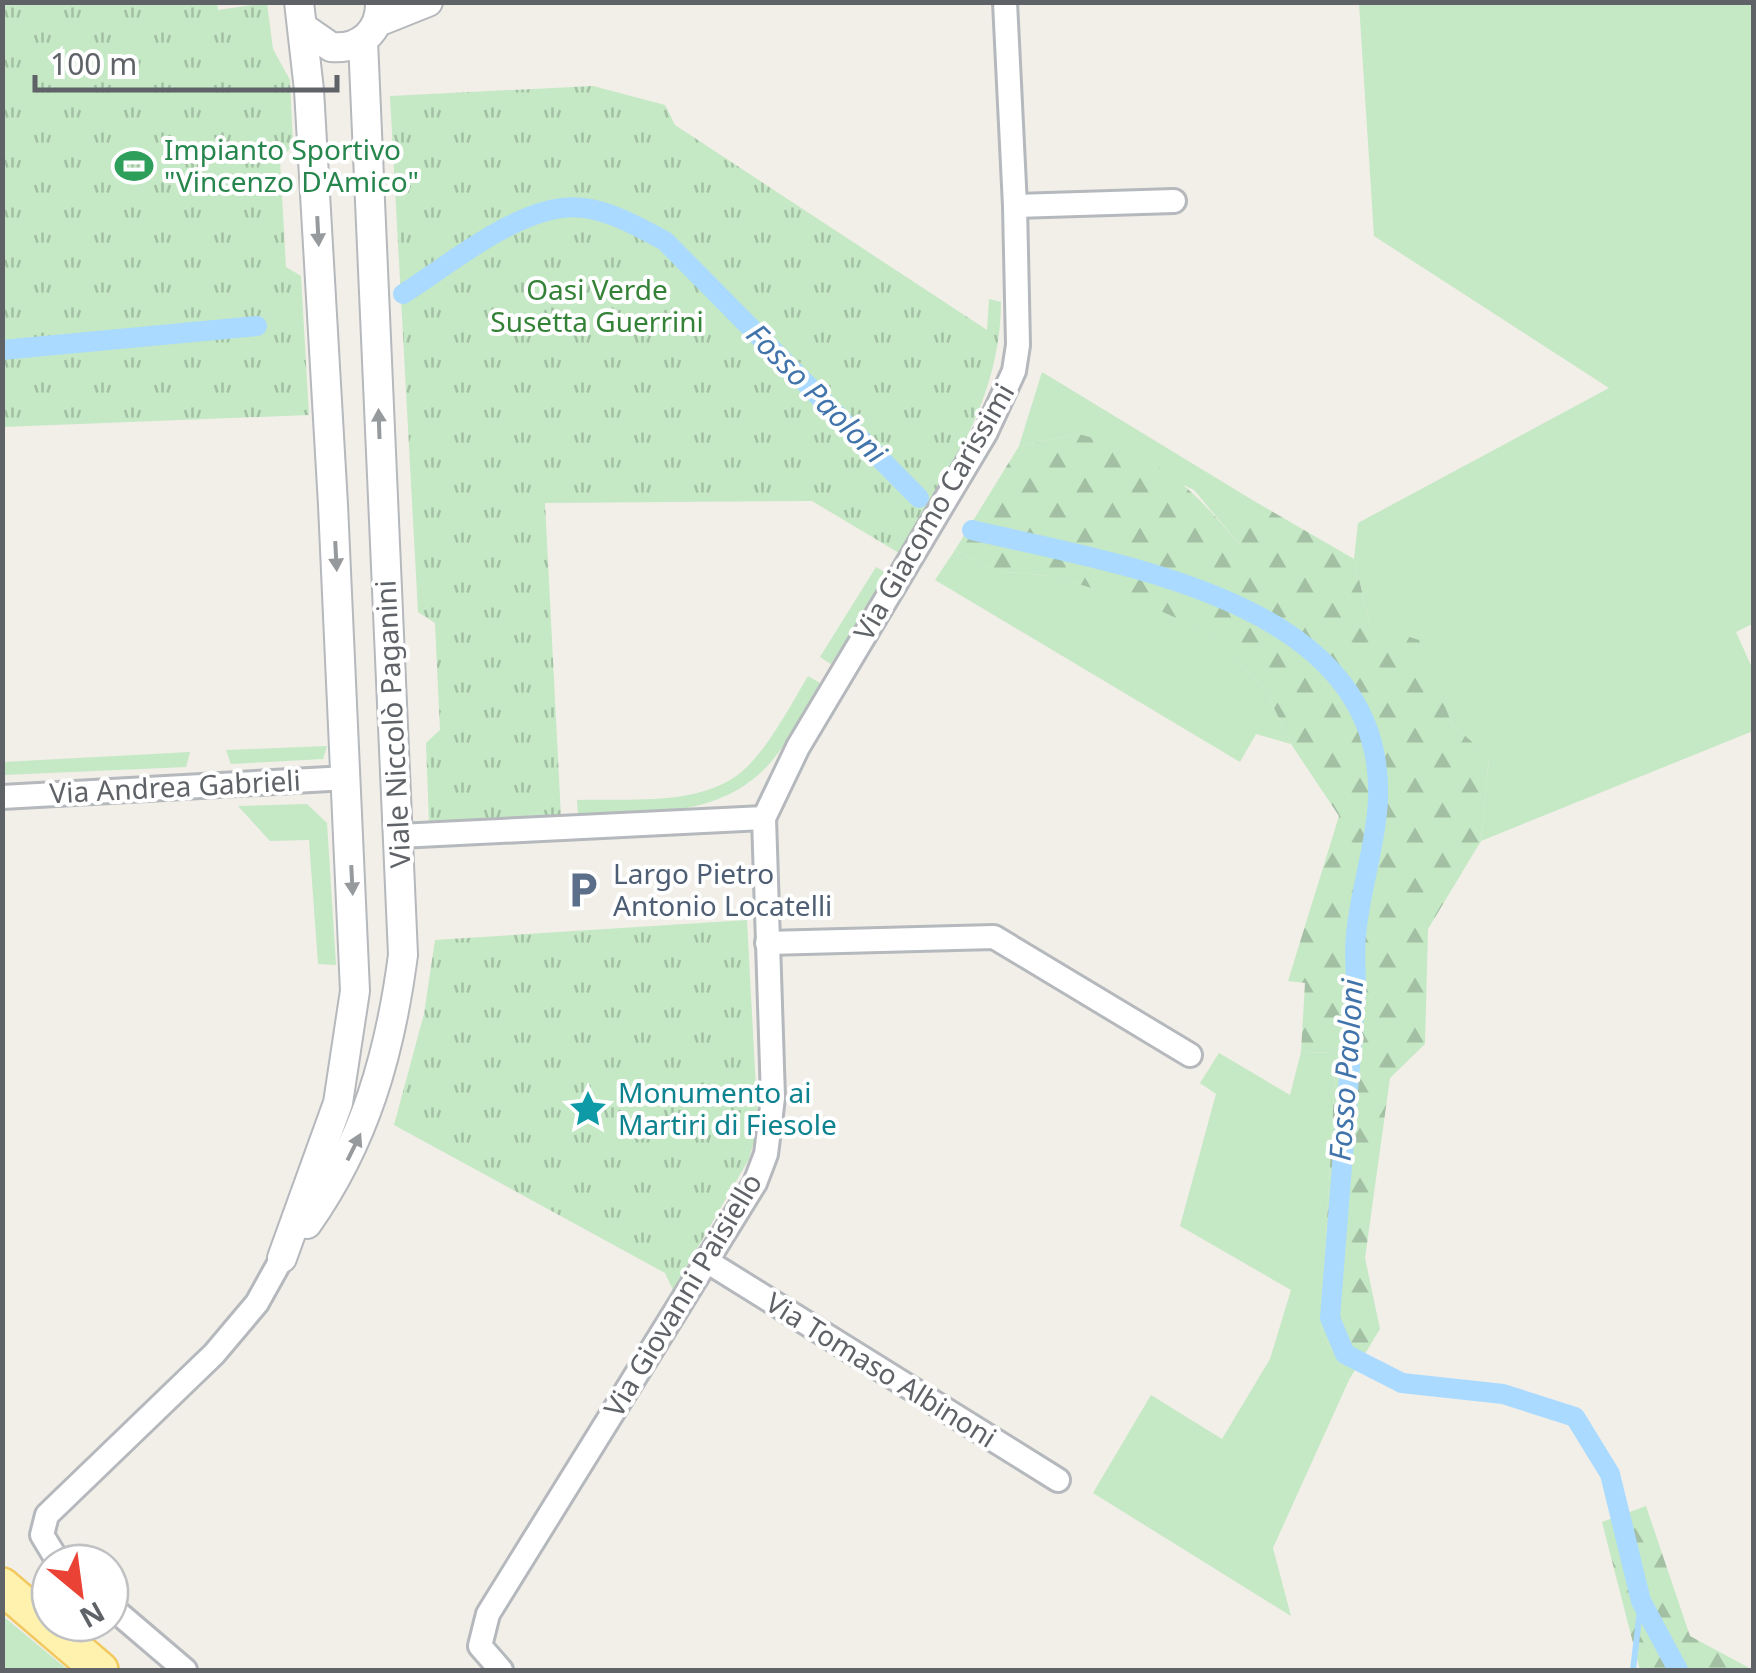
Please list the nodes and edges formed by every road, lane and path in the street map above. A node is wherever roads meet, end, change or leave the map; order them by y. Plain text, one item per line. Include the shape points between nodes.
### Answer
1 (428, 2) edge
2 (1005, 2) edge
3 (302, 16) edge
4 (374, 22) edge
5 (1174, 201) dead end
6 (1016, 206) junction
7 (382, 502) junction
8 (333, 504) junction
9 (347, 778) junction
10 (2, 797) edge
11 (764, 818) junction
12 (399, 836) junction
13 (767, 943) junction
14 (355, 944) junction
15 (403, 946) junction
16 (1190, 1055) dead end
17 (282, 1258) junction
18 (705, 1260) junction
19 (1058, 1480) dead end
20 (47, 1543) edge
21 (2, 1562) edge
22 (2, 1586) edge
23 (30, 1586) edge
24 (130, 1623) edge
25 (94, 1643) edge
26 (100, 1670) edge
27 (125, 1670) edge
28 (186, 1670) edge
29 (501, 1670) edge

1 - 4 street, Viale Niccolò Paganini
2 - 6 street, Via Giacomo Carissimi
3 - 4 street, Viale Niccolò Paganini via 332,48
3 -> 8 street, Viale Niccolò Paganini
7 -> 4 street, Viale Niccolò Paganini
5 - 6 street
6 - 11 street, Via Giacomo Carissimi via 1018,345 1003,401 798,747
7 - 8 street
7 - 12 street, Viale Niccolò Paganini
8 -> 9 street, Viale Niccolò Paganini
9 - 10 street, Via Andrea Gabrieli
9 -> 14 street, Viale Niccolò Paganini
11 - 12 street
11 - 13 street, Via Giovanni Paisiello
12 - 15 street, Viale Niccolò Paganini
13 - 16 street via 994,938
13 - 18 street, Via Giovanni Paisiello via 774,1098 766,1154
14 - 15 street
14 - 17 street, Viale Niccolò Paganini via 354,1018 343,1082
17 -> 15 street, Viale Niccolò Paganini via 335,1183 366,1120 390,1039
17 - 20 street, Viale Niccolò Paganini via 264,1294 222,1345 47,1515 42,1535
18 - 19 street, Via Tomaso Albinoni
18 - 29 street, Via Giovanni Paisiello via 488,1614 480,1646
21 - 23 main road
22 - 26 main road
24 - 28 street
25 - 27 main road

